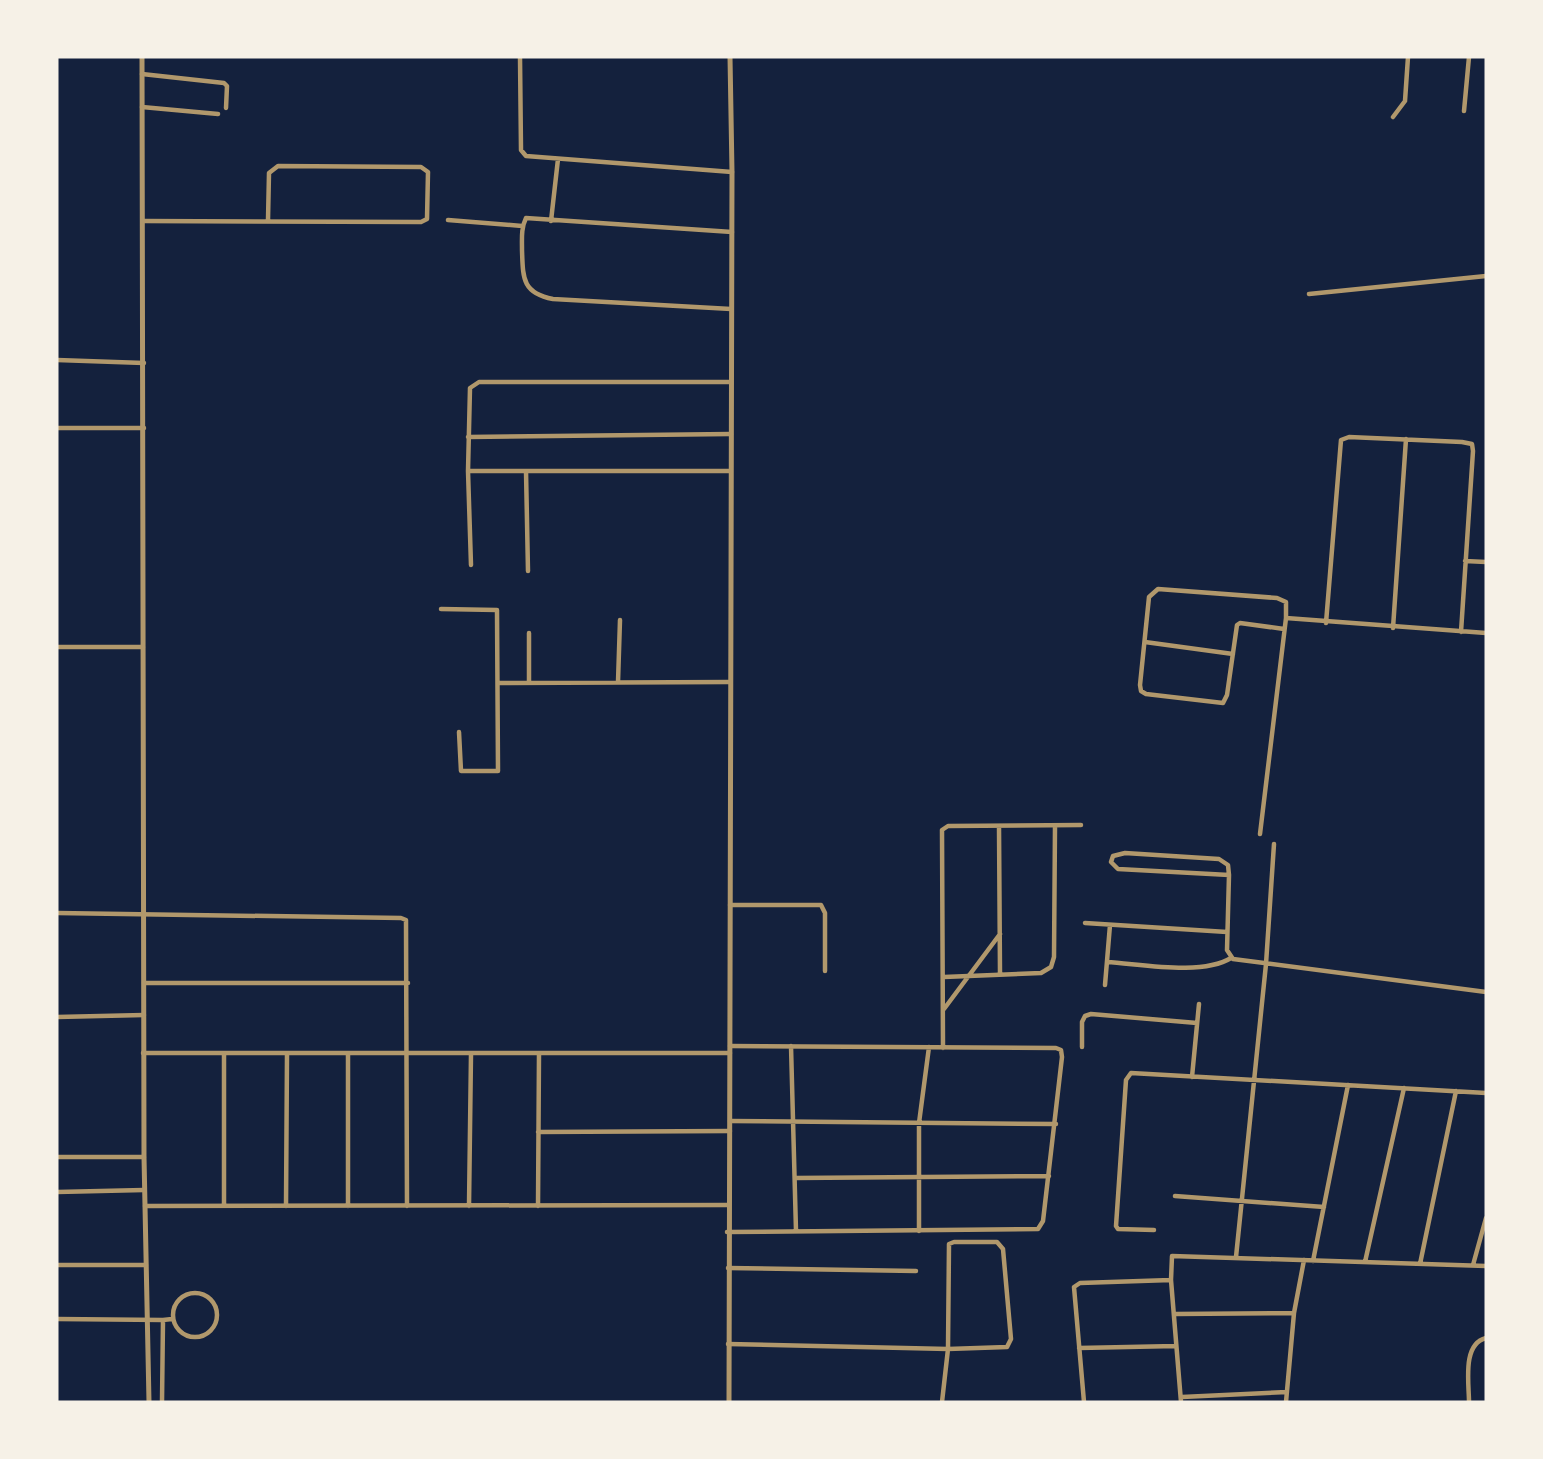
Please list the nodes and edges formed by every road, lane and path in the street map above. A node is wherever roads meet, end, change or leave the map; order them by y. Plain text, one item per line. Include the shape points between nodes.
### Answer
1 (142, 57) edge
2 (520, 57) edge
3 (730, 57) edge
4 (1408, 57) edge
5 (1469, 57) edge
6 (142, 74) junction
7 (142, 107) junction
8 (226, 108) dead end
9 (1464, 111) dead end
10 (218, 114) dead end
11 (1393, 117) dead end
12 (558, 159) junction
13 (732, 172) junction
14 (268, 220) junction
15 (448, 220) dead end
16 (143, 221) junction
17 (551, 221) junction
18 (522, 226) junction
19 (732, 232) junction
20 (1486, 276) edge
21 (1309, 294) dead end
22 (731, 309) junction
23 (57, 360) edge
24 (144, 363) junction
25 (731, 382) junction
26 (57, 428) edge
27 (144, 428) junction
28 (731, 434) junction
29 (468, 437) junction
30 (1406, 439) junction
31 (468, 471) junction
32 (525, 471) junction
33 (730, 471) junction
34 (1465, 561) junction
35 (1486, 562) edge
36 (471, 565) dead end
37 (528, 571) dead end
38 (441, 609) dead end
39 (1286, 618) junction
40 (620, 620) dead end
41 (1326, 623) junction
42 (1284, 628) junction
43 (1393, 628) junction
44 (1461, 632) junction
45 (529, 633) dead end
46 (1486, 633) edge
47 (1145, 642) junction
48 (57, 647) edge
49 (143, 647) junction
50 (1233, 654) junction
51 (618, 682) junction
52 (729, 682) junction
53 (500, 683) junction
54 (529, 683) junction
55 (459, 732) dead end
56 (1081, 825) dead end
57 (999, 826) junction
58 (1055, 826) junction
59 (1260, 834) dead end
60 (1274, 843) dead end
61 (1229, 875) junction
62 (730, 905) junction
63 (57, 913) edge
64 (144, 915) junction
65 (1085, 923) dead end
66 (1110, 925) junction
67 (1227, 932) junction
68 (1000, 934) junction
69 (1231, 958) junction
70 (1107, 962) junction
71 (1266, 964) junction
72 (825, 971) dead end
73 (1000, 974) junction
74 (969, 976) junction
75 (944, 977) junction
76 (144, 983) junction
77 (408, 983) junction
78 (1105, 985) dead end
79 (1486, 992) edge
80 (1199, 1004) dead end
81 (944, 1009) junction
82 (144, 1015) junction
83 (57, 1017) edge
84 (1197, 1023) junction
85 (791, 1046) junction
86 (929, 1047) junction
87 (1083, 1047) dead end
88 (943, 1048) junction
89 (730, 1049) junction
90 (143, 1053) junction
91 (224, 1053) junction
92 (539, 1053) junction
93 (287, 1054) junction
94 (348, 1054) junction
95 (407, 1054) junction
96 (471, 1054) junction
97 (1192, 1077) junction
98 (1254, 1081) junction
99 (1348, 1085) junction
100 (1404, 1088) junction
101 (1456, 1091) junction
102 (1486, 1093) edge
103 (730, 1122) junction
104 (794, 1123) junction
105 (919, 1123) junction
106 (1056, 1124) junction
107 (730, 1131) junction
108 (538, 1132) junction
109 (57, 1157) edge
110 (144, 1157) junction
111 (1049, 1176) junction
112 (796, 1178) junction
113 (919, 1178) junction
114 (144, 1190) junction
115 (57, 1192) edge
116 (1175, 1196) dead end
117 (1242, 1202) junction
118 (729, 1205) junction
119 (145, 1206) junction
120 (224, 1206) junction
121 (286, 1206) junction
122 (348, 1206) junction
123 (407, 1206) junction
124 (469, 1206) junction
125 (537, 1206) junction
126 (1324, 1207) junction
127 (1486, 1218) edge
128 (1154, 1230) dead end
129 (919, 1231) junction
130 (727, 1232) junction
131 (796, 1232) junction
132 (1236, 1257) junction
133 (1304, 1260) junction
134 (1313, 1261) junction
135 (1365, 1262) junction
136 (1420, 1264) junction
137 (57, 1265) edge
138 (146, 1265) junction
139 (1473, 1265) junction
140 (1486, 1266) edge
141 (728, 1268) junction
142 (916, 1271) dead end
143 (1171, 1280) junction
144 (1294, 1313) junction
145 (1175, 1314) junction
146 (57, 1319) edge
147 (148, 1319) junction
148 (172, 1319) junction
149 (163, 1320) junction
150 (1486, 1338) edge
151 (729, 1344) junction
152 (1176, 1346) junction
153 (1079, 1348) junction
154 (948, 1349) junction
155 (1287, 1392) junction
156 (1181, 1400) edge
157 (149, 1402) edge
158 (162, 1402) edge
159 (729, 1402) edge
160 (942, 1402) edge
161 (1084, 1402) edge
162 (1286, 1402) edge
163 (1469, 1402) edge

1 - 6 street
2 - 12 street via 521,150 526,156
3 - 13 street
4 - 11 street via 1405,101
5 - 9 street
6 - 7 street
6 - 8 street via 224,83
7 - 10 street
7 - 16 street
12 - 13 street
12 - 17 street
13 - 19 street
14 - 14 street via 425,221 428,172 421,167 278,166 268,173
14 - 16 street
15 - 18 street
16 - 24 street
17 - 18 street via 525,218
17 - 19 street
18 - 22 street via 523,275 535,294 553,299
19 - 22 street
20 - 21 street
22 - 25 street
23 - 24 street
24 - 27 street
25 - 28 street
25 - 29 street via 479,382 472,385 469,393
26 - 27 street
27 - 49 street
28 - 29 street
28 - 33 street
29 - 31 street
30 - 34 street via 1473,446
30 - 41 street via 1346,437 1341,441
30 - 43 street
31 - 32 street
31 - 36 street
32 - 33 street
32 - 37 street
33 - 52 street
34 - 35 street
34 - 44 street
38 - 53 street via 497,610
39 - 41 street
39 - 42 street
39 - 47 street via 1287,604 1282,598 1158,589 1149,597
40 - 51 street
41 - 43 street
42 - 50 street via 1239,623
42 - 59 street
43 - 44 street
44 - 46 street
45 - 54 street
47 - 50 street
47 - 50 street via 1141,691 1218,704 1224,702
48 - 49 street
49 - 64 street
51 - 52 street
51 - 54 street
52 - 62 street
53 - 54 street
53 - 55 street via 498,771 462,772
56 - 58 street
57 - 58 street
57 - 68 street
57 - 75 street via 948,826 942,830
58 - 73 street via 1053,963 1045,972
60 - 71 street
61 - 61 street via 1228,865 1219,859 1125,853 1113,856 1112,862 1118,869
61 - 67 street
62 - 72 street via 821,905 825,913
62 - 89 street
63 - 64 street
64 - 76 street
64 - 77 street via 404,918 408,923
65 - 66 street
66 - 67 street
66 - 70 street
67 - 69 street via 1227,952
68 - 73 street
68 - 74 street
69 - 70 street via 1219,965 1200,967
69 - 71 street
70 - 78 street
71 - 79 street
71 - 98 street
73 - 74 street
74 - 75 street
74 - 81 street
75 - 81 street
76 - 77 street
76 - 82 street
77 - 95 street
80 - 84 street
81 - 88 street
82 - 83 street
82 - 90 street
84 - 87 street via 1091,1014 1082,1022
84 - 97 street
85 - 86 street
85 - 89 street
85 - 104 street
86 - 88 street
86 - 105 street
88 - 106 street via 1061,1050
89 - 92 street
89 - 103 street
90 - 91 street
90 - 110 street
91 - 93 street
91 - 120 street
92 - 96 street
92 - 108 street
93 - 94 street
93 - 121 street
94 - 95 street
94 - 122 street
95 - 96 street
95 - 123 street
96 - 124 street
97 - 98 street
97 - 128 street via 1131,1073 1126,1080 1116,1226
98 - 99 street
98 - 117 street
99 - 100 street
99 - 126 street
100 - 101 street
100 - 135 street
101 - 102 street
101 - 136 street
103 - 104 street
103 - 107 street
104 - 105 street
104 - 112 street
105 - 106 street
105 - 113 street
106 - 111 street
107 - 108 street
107 - 118 street
108 - 125 street
109 - 110 street
110 - 114 street
111 - 113 street
111 - 129 street via 1043,1221 1038,1229
112 - 113 street
112 - 131 street
113 - 129 street
114 - 115 street
114 - 119 street
116 - 117 street
117 - 126 street
117 - 132 street
118 - 125 street
118 - 130 street
119 - 120 street
119 - 138 street
120 - 121 street
121 - 122 street
122 - 123 street
123 - 124 street
124 - 125 street
126 - 134 street
127 - 139 street
129 - 131 street
130 - 131 street
130 - 141 street
132 - 133 street
132 - 143 street via 1172,1256
133 - 134 street
133 - 144 street
134 - 135 street
135 - 136 street
136 - 139 street
137 - 138 street
138 - 147 street
139 - 140 street
141 - 142 street
141 - 151 street
143 - 145 street
143 - 153 street via 1077,1284 1073,1291
144 - 145 street
144 - 155 street
145 - 152 street
146 - 147 street
147 - 149 street
147 - 157 street
148 - 148 street via 181,1333 195,1338 208,1333 217,1322 218,1312 215,1302 195,1293 180,1298
148 - 149 street
149 - 158 street
150 - 163 street via 1474,1345 1469,1357
151 - 154 street
151 - 159 street
152 - 153 street
152 - 156 street
153 - 161 street
154 - 154 street via 949,1245 997,1242 1003,1249 1011,1342 1007,1347
154 - 160 street
155 - 156 street
155 - 162 street

